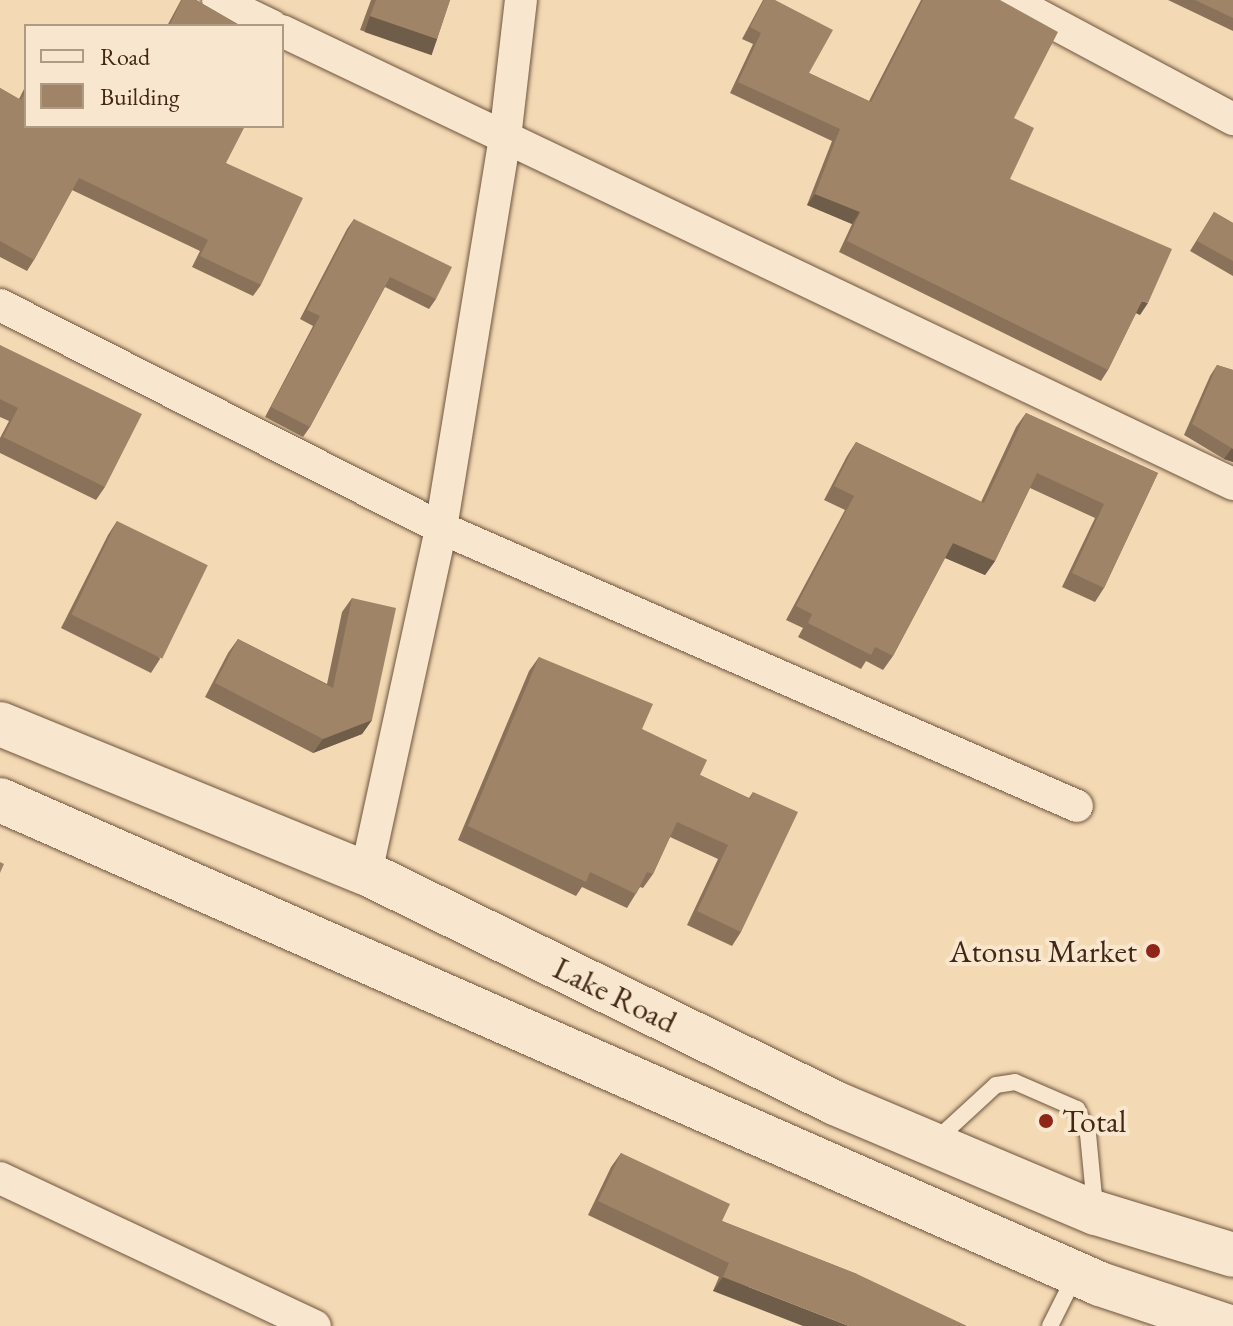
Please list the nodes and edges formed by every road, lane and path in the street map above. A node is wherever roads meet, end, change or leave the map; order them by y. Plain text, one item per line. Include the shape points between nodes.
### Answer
1 (218, 0) edge
2 (521, 0) edge
3 (1010, 0) edge
4 (268, 24) edge
5 (284, 32) edge
6 (1233, 119) edge
7 (505, 138) junction
8 (0, 305) edge
9 (1233, 484) edge
10 (441, 528) junction
11 (0, 724) edge
12 (0, 800) edge
13 (1077, 806) dead end
14 (366, 873) junction
15 (932, 1144) junction
16 (0, 1178) edge
17 (1096, 1213) junction
18 (1233, 1255) edge
19 (1077, 1274) junction
20 (1177, 1318) edge
21 (315, 1326) edge
22 (1050, 1326) edge
23 (1226, 1326) edge

1 - 4 street
2 - 7 street
3 - 6 street
5 - 7 street
7 - 9 street
7 - 10 street
8 - 10 street
10 - 13 street
10 - 14 street
11 - 14 main road, Lake Road
12 - 19 main road, Lake Road
14 - 15 main road, Lake Road via 835,1103
15 - 17 main road, Lake Road
15 - 17 lane via 996,1085 1015,1082 1027,1087 1077,1109 1088,1134
16 - 21 street
17 - 18 main road, Lake Road
19 - 20 main road, Lake Road
19 - 22 lane
20 - 23 main road, Lake Road

